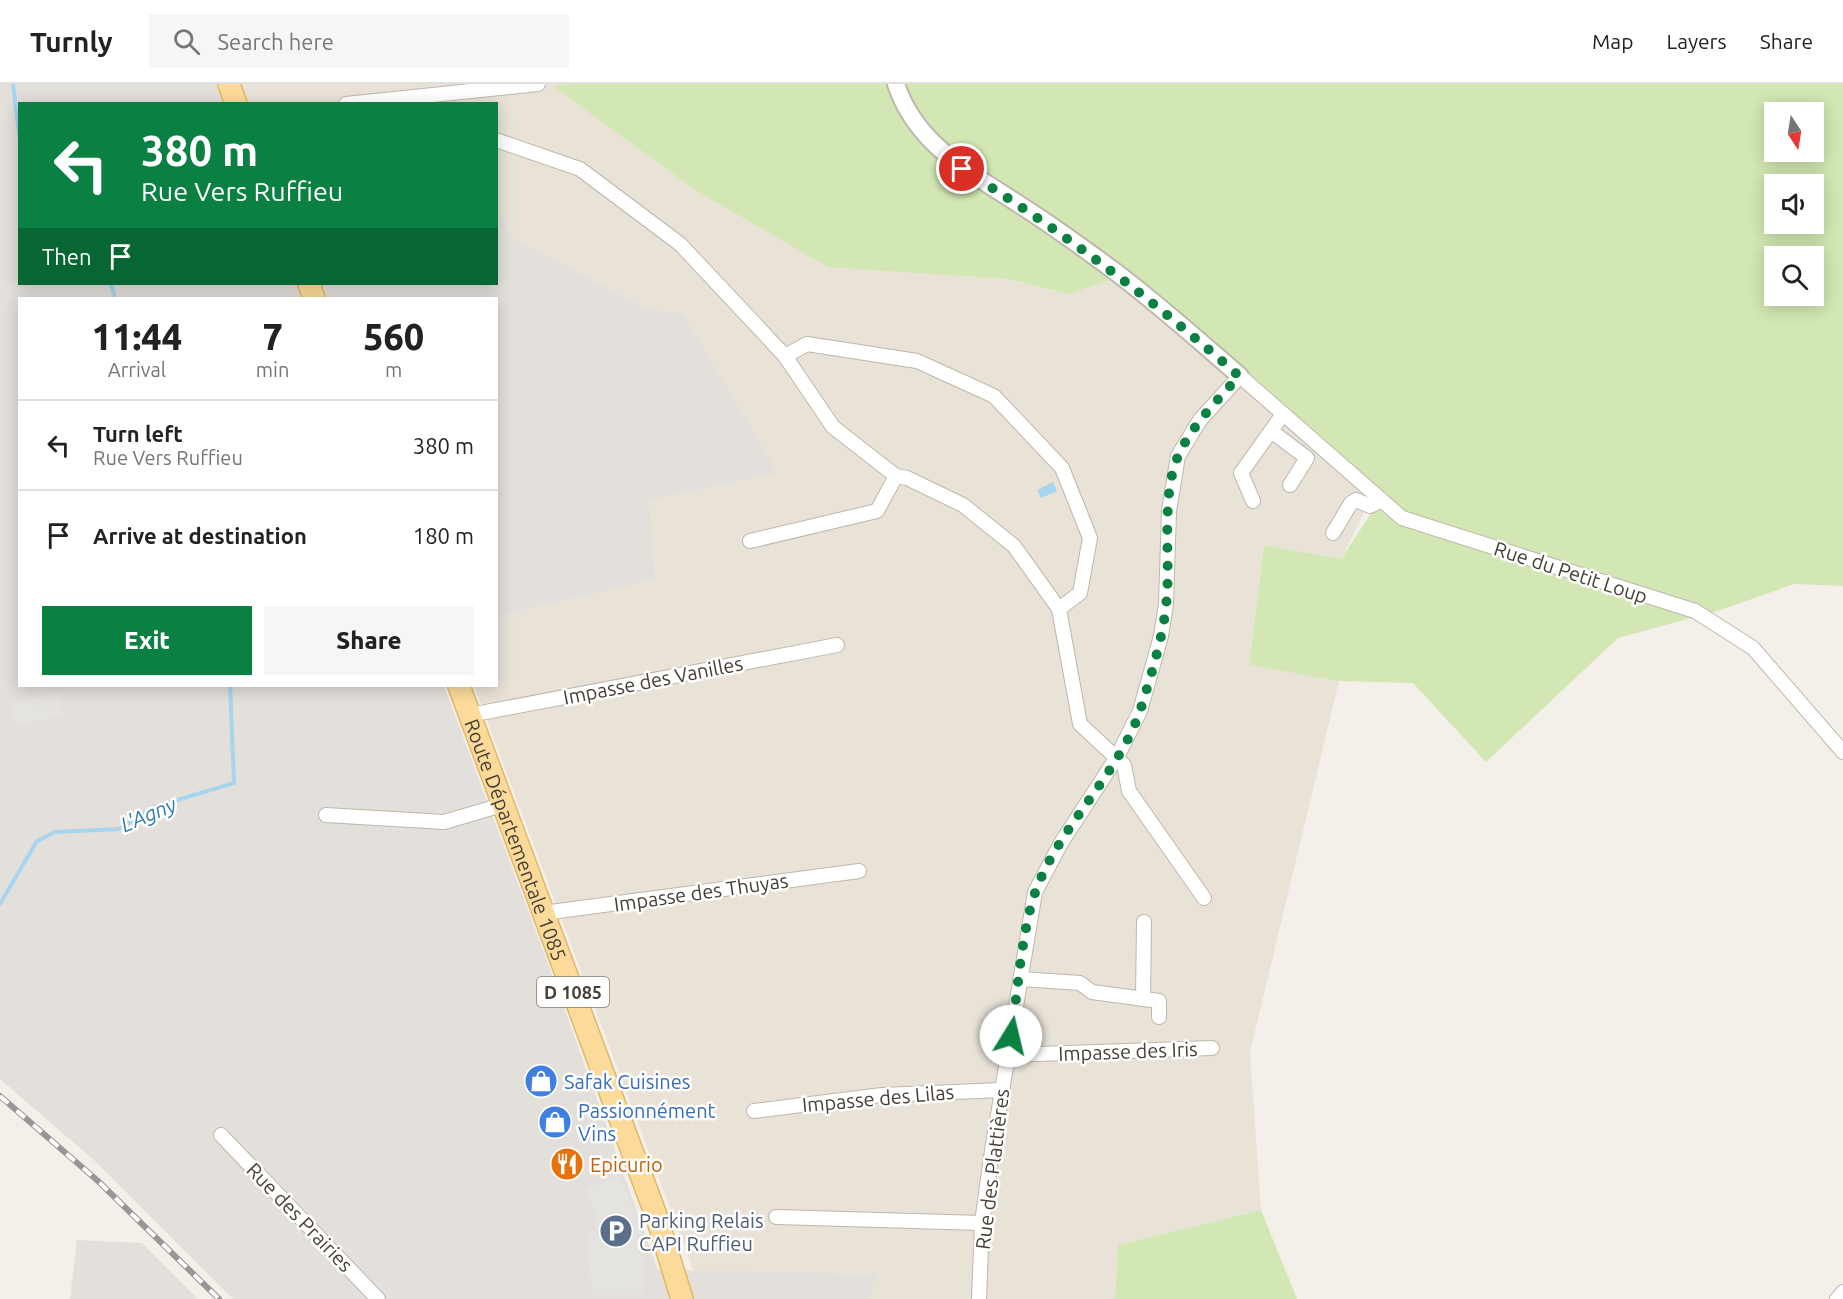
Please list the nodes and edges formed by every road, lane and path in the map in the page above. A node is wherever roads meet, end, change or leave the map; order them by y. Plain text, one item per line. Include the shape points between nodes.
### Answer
1 (229, 84) edge
2 (538, 84) edge
3 (896, 84) edge
4 (235, 102) edge
5 (365, 102) edge
6 (498, 141) edge
7 (785, 356) junction
8 (1239, 376) junction
9 (1283, 414) junction
10 (1271, 431) junction
11 (896, 476) junction
12 (1290, 485) dead end
13 (1253, 501) dead end
14 (1380, 501) junction
15 (1333, 533) dead end
16 (750, 541) dead end
17 (1059, 609) junction
18 (837, 645) dead end
19 (459, 687) edge
20 (470, 715) junction
21 (1843, 752) edge
22 (1117, 757) junction
23 (502, 805) junction
24 (326, 815) dead end
25 (859, 871) dead end
26 (1204, 898) dead end
27 (543, 913) junction
28 (1144, 922) dead end
29 (1020, 979) junction
30 (1143, 999) junction
31 (1159, 1017) dead end
32 (1212, 1048) dead end
33 (1008, 1055) junction
34 (1001, 1090) junction
35 (754, 1111) dead end
36 (221, 1135) dead end
37 (776, 1217) dead end
38 (982, 1223) junction
39 (1843, 1292) edge
40 (378, 1299) edge
41 (682, 1299) edge
42 (979, 1299) edge
43 (1837, 1299) edge

1 - 4 main road
2 - 5 street
3 - 8 street via 902,103 923,134 962,169 1114,271
6 - 7 street via 580,169 680,244
7 - 11 street via 833,427
7 - 17 street via 807,344 917,361 994,396 1062,468 1090,538 1080,593
8 - 9 street, Rue du Petit Loup
8 - 22 street, Rue des Plattières via 1200,420 1178,456 1170,492 1167,594 1161,636 1140,711
9 - 10 street
9 - 14 street, Rue du Petit Loup
10 - 12 street via 1307,458
10 - 13 street via 1241,472
11 - 16 street via 877,511
11 - 17 street via 963,505 997,532 1014,546
14 - 15 street via 1370,506 1356,500 1351,503
14 - 21 street, Rue du Petit Loup via 1402,518 1695,612 1753,648
17 - 22 street via 1080,724
18 - 20 street, Impasse des Vanilles
19 - 20 main road, Route Départementale 1085 / D 1085
20 - 23 main road, Route Départementale 1085 / D 1085
22 - 26 street via 1124,765 1129,791
22 - 29 street, Rue des Plattières via 1061,843 1035,892
23 - 24 street via 444,822
23 - 27 main road, Route Départementale 1085 / D 1085
25 - 27 street, Impasse des Thuyas
27 - 41 main road, Route Départementale 1085 / D 1085 via 657,1218
28 - 30 street
29 - 30 street via 1080,984 1092,992
29 - 33 street, Rue des Plattières
30 - 31 street via 1159,1001
32 - 33 street, Impasse des Iris
33 - 34 street, Rue des Plattières
34 - 35 street, Impasse des Lilas via 882,1095
34 - 38 street, Rue des Plattières
36 - 40 street, Rue des Prairies
37 - 38 street
38 - 42 street, Rue des Plattières
39 - 43 street

